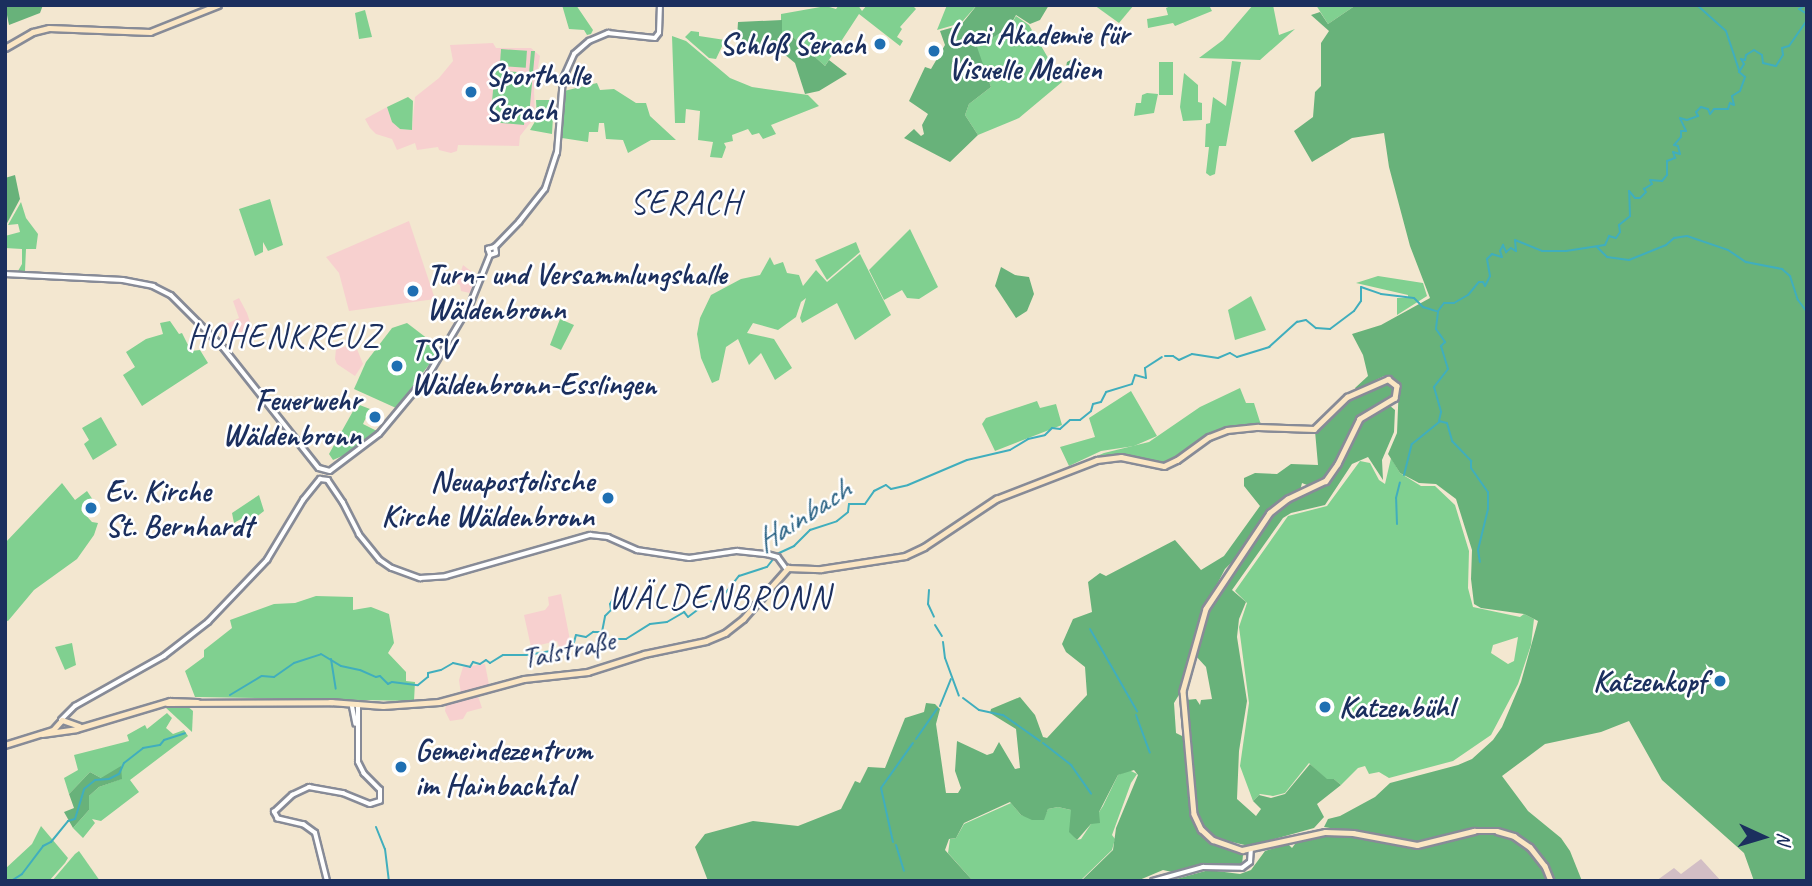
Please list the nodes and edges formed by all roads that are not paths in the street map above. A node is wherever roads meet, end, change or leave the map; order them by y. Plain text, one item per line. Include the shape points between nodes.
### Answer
1 (218, 5) edge
2 (660, 5) edge
3 (5, 48) edge
4 (5, 274) edge
5 (320, 470) junction
6 (330, 471) junction
7 (320, 479) junction
8 (328, 480) junction
9 (786, 568) junction
10 (355, 704) junction
11 (87, 725) junction
12 (62, 726) junction
13 (5, 745) edge
14 (1251, 849) junction
15 (327, 881) edge
16 (1153, 881) edge
17 (1551, 881) edge

1 - 3 main road via 153,32 53,28 35,31
2 - 6 street via 659,35 652,39 608,33 591,39 576,52 562,82 559,146 536,202 495,247 465,315 423,382 379,434
4 - 5 street via 128,281 161,289 188,310 234,360
5 - 6 street
5 - 7 street
6 - 8 street
7 - 8 street
7 - 12 street via 267,560 208,622 164,656 73,707
8 - 9 street via 359,534 383,562 423,578 442,577 586,536 689,558 737,551 776,556
9 - 10 main road, Talstraße via 743,619 711,639 588,672 532,678 452,699
9 - 14 main road via 821,569 905,556 996,499 1097,460 1118,457 1152,466 1169,465 1223,431 1264,427 1310,430 1345,399 1391,379 1398,386 1395,399 1358,420 1339,464 1326,481 1288,499 1267,517 1218,587 1200,623 1183,691 1192,809 1201,829 1214,841
10 - 11 main road, Talstraße via 165,703
10 - 15 street via 359,764 380,790 379,802 369,804 313,787 298,792 274,811 277,819 302,824 315,833
11 - 12 main road, Talstraße
11 - 12 main road
12 - 13 main road, Talstraße
14 - 16 street via 1250,862 1242,868 1200,867
14 - 17 main road via 1311,834 1348,832 1420,845 1474,831 1502,832 1535,851

